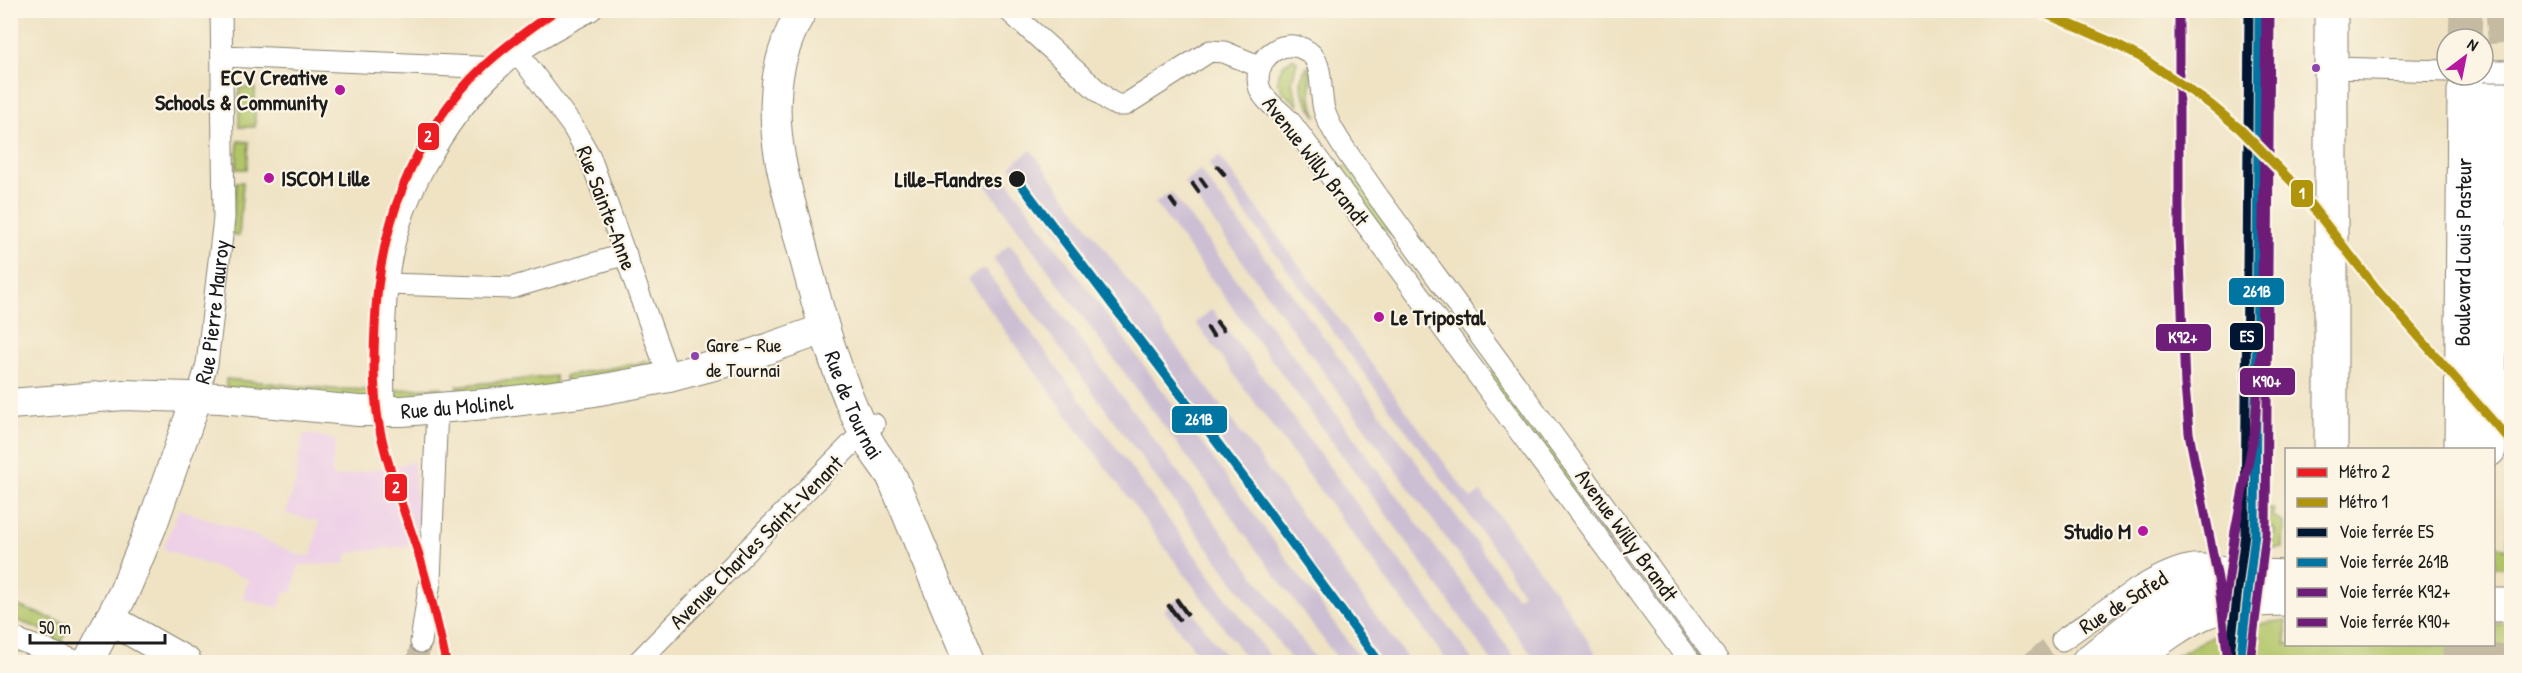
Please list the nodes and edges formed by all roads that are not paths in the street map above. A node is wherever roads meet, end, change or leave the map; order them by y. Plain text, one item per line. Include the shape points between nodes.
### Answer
1 (222, 10) edge
2 (591, 10) edge
3 (802, 10) edge
4 (1008, 10) edge
5 (2331, 10) edge
6 (518, 53) junction
7 (223, 56) junction
8 (1261, 67) junction
9 (499, 68) junction
10 (2332, 68) junction
11 (2435, 73) edge
12 (2484, 87) edge
13 (2484, 87) edge
14 (2487, 87) edge
15 (2511, 128) edge
16 (626, 254) junction
17 (388, 284) junction
18 (824, 330) junction
19 (669, 377) junction
20 (197, 397) junction
21 (10, 404) edge
22 (437, 408) junction
23 (384, 411) junction
24 (869, 427) junction
25 (2331, 448) edge
26 (2461, 448) edge
27 (2489, 448) edge
28 (2271, 577) edge
29 (2495, 583) edge
30 (2511, 583) edge
31 (2285, 599) edge
32 (2495, 605) edge
33 (2511, 605) edge
34 (110, 619) junction
35 (10, 637) edge
36 (2062, 640) tunnel mouth
37 (421, 642) tunnel mouth
38 (79, 663) edge
39 (88, 663) edge
40 (186, 663) edge
41 (638, 663) edge
42 (969, 663) edge
43 (1690, 663) edge
44 (1719, 663) edge
45 (2088, 663) tunnel mouth
46 (2129, 663) edge

1 - 7 street, Rue Pierre Mauroy
2 - 6 street
3 - 18 street, Rue de Tournai via 778,75 777,134 785,184
4 - 8 street via 1117,105 1125,105 1210,51 1224,52
5 - 10 main road
6 - 9 street
6 - 16 street, Rue Sainte-Anne via 581,140
7 - 9 street
7 - 20 street, Rue Pierre Mauroy via 224,218 207,364
8 - 43 street, Avenue Willy Brandt via 1258,83 1262,93 1292,124
8 - 44 street, Avenue Willy Brandt via 1269,54 1284,46 1300,47 1315,59 1326,116 1370,185
9 - 17 street via 457,116 423,174 401,222
10 - 11 street
10 - 25 main road
12 - 26 main road, Boulevard Louis Pasteur
13 - 27 main road, Boulevard Louis Pasteur
14 - 15 main road
16 - 17 street via 511,288
16 - 19 street, Rue Sainte-Anne
17 - 23 street
18 - 19 street, Rue du Molinel
18 - 24 street, Rue de Tournai
19 - 22 street, Rue du Molinel via 565,395
20 - 21 street, Rue du Molinel via 88,396
20 - 23 street, Rue du Molinel
20 - 34 street, Rue Pierre Mauroy via 152,525
22 - 23 street, Rue du Molinel
22 - 37 street via 430,581
24 - 41 street, Avenue Charles Saint-Venant
24 - 42 street, Rue de Tournai
28 - 36 street, Rue de Safed via 2202,565 2172,570
28 - 45 main road via 2220,581 2186,591
29 - 30 main road
31 - 46 main road via 2233,603 2203,612
32 - 33 main road
34 - 39 street, Rue Pierre Mauroy
34 - 40 street
35 - 38 street

